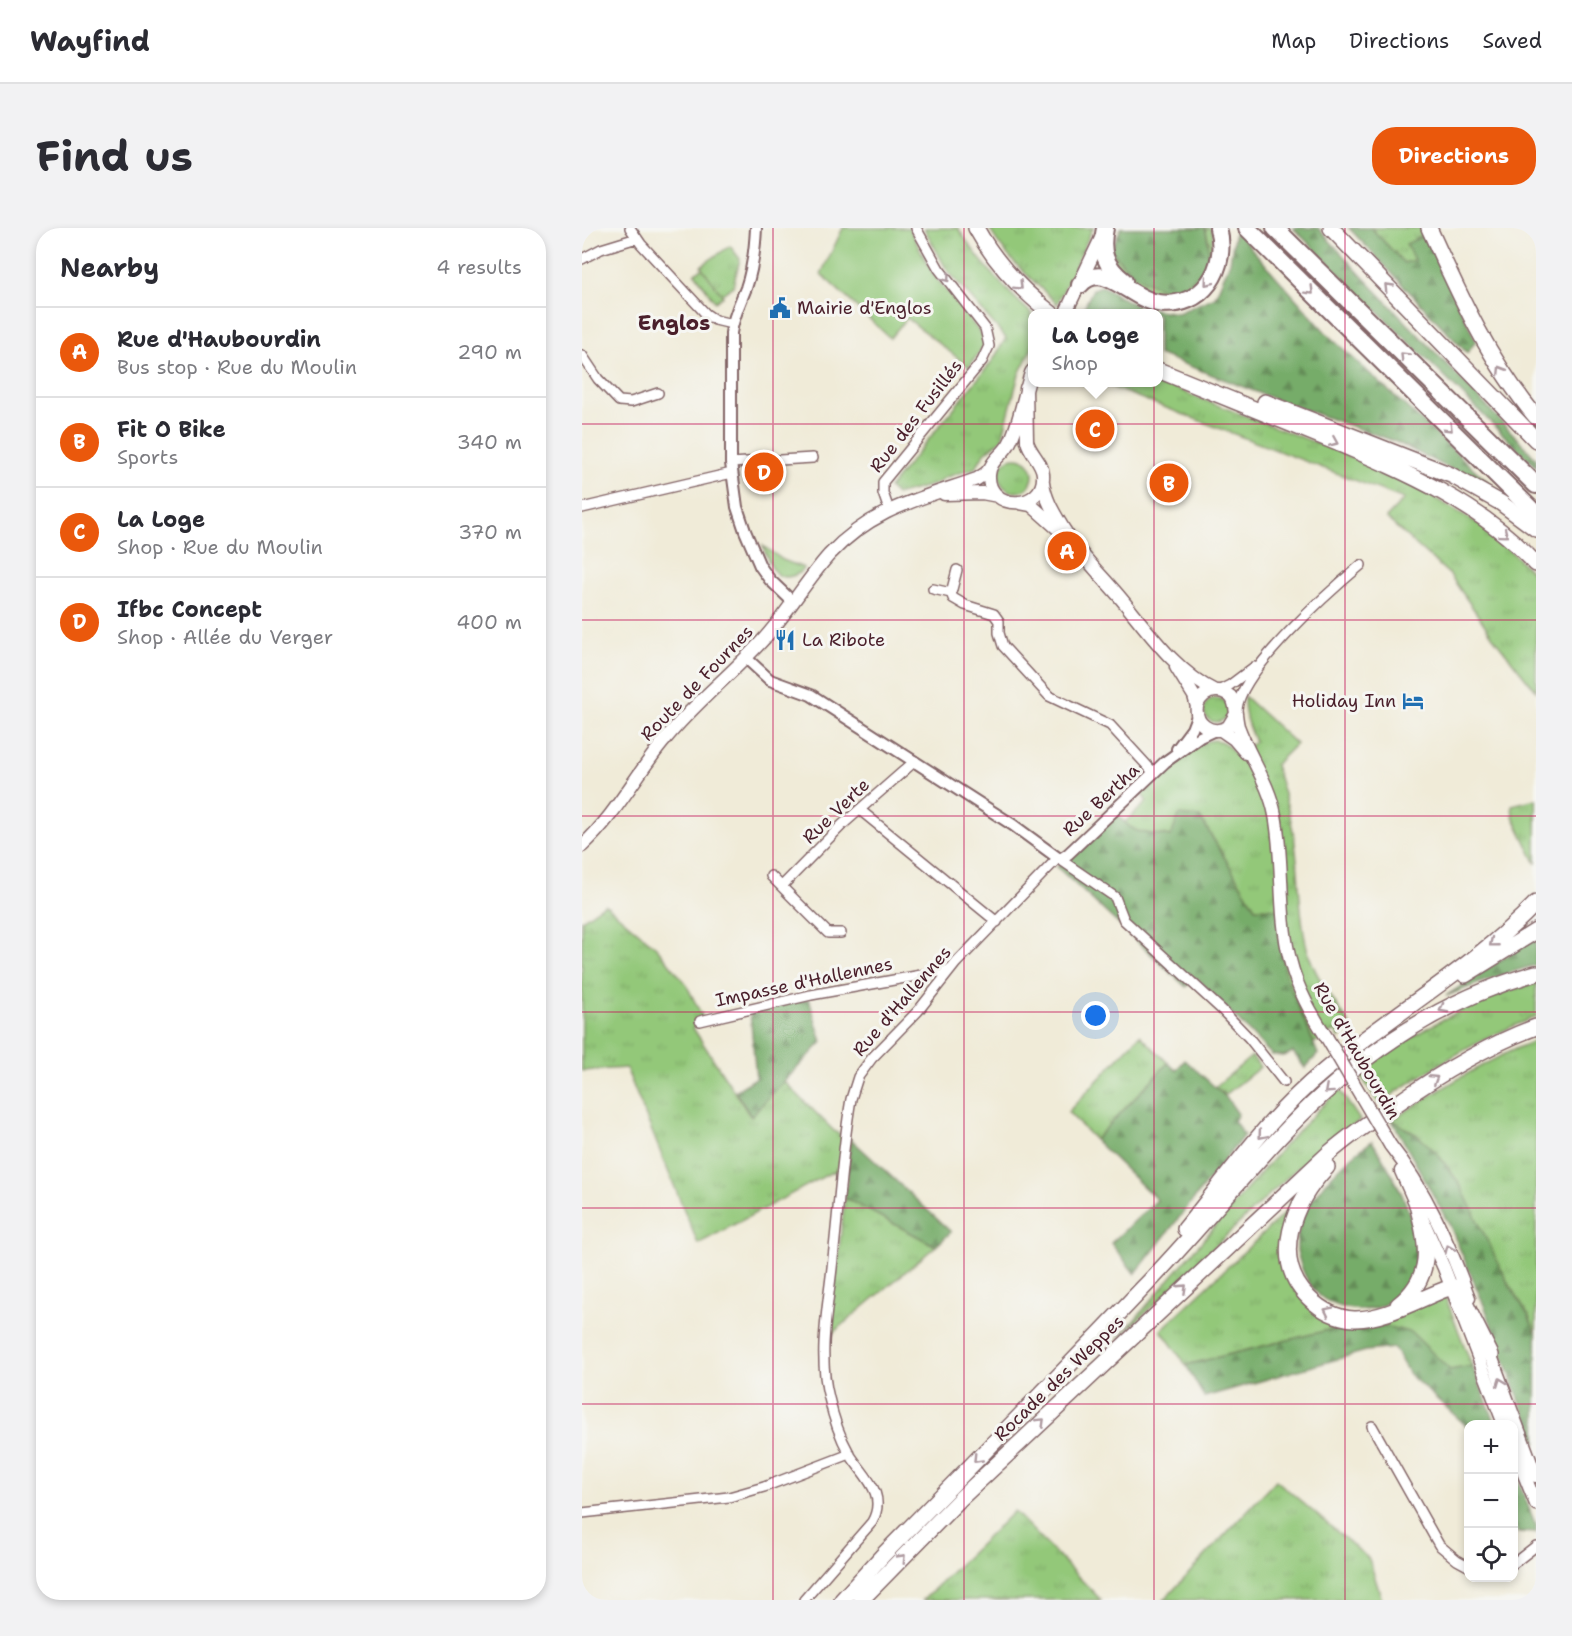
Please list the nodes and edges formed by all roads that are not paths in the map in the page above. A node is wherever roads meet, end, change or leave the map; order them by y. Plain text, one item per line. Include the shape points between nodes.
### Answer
1 (630, 228) edge
2 (916, 228) edge
3 (968, 228) edge
4 (976, 228) edge
5 (1105, 228) edge
6 (1218, 228) edge
7 (1247, 228) edge
8 (1275, 228) edge
9 (1331, 228) edge
10 (1429, 228) edge
11 (755, 230) edge
12 (637, 238) junction
13 (990, 253) junction
14 (582, 259) edge
15 (1077, 291) junction
16 (1148, 300) junction
17 (1046, 309) edge
18 (1068, 309) edge
19 (732, 324) junction
20 (582, 355) edge
21 (1163, 364) edge
22 (1163, 372) edge
23 (1028, 382) edge
24 (1026, 388) junction
25 (657, 393) dead end
26 (1536, 417) edge
27 (1536, 440) edge
28 (1001, 453) junction
29 (1034, 456) junction
30 (813, 458) dead end
31 (991, 467) junction
32 (731, 468) junction
33 (1043, 482) junction
34 (1536, 485) edge
35 (928, 496) junction
36 (998, 496) junction
37 (1020, 503) junction
38 (582, 508) edge
39 (889, 510) junction
40 (1536, 514) edge
41 (1536, 529) edge
42 (1074, 544) junction
43 (1536, 564) edge
44 (1361, 565) dead end
45 (957, 570) dead end
46 (933, 589) dead end
47 (951, 593) junction
48 (794, 602) junction
49 (1272, 652) junction
50 (1168, 653) junction
51 (746, 658) junction
52 (1216, 691) junction
53 (1197, 712) junction
54 (1236, 712) junction
55 (1217, 730) junction
56 (915, 761) junction
57 (1165, 762) junction
58 (1256, 764) junction
59 (1154, 773) junction
60 (860, 810) junction
61 (582, 846) edge
62 (1058, 858) junction
63 (771, 876) dead end
64 (782, 886) junction
65 (1536, 903) edge
66 (997, 922) junction
67 (1536, 931) edge
68 (841, 933) dead end
69 (949, 970) junction
70 (1536, 973) edge
71 (1405, 1010) junction
72 (700, 1020) dead end
73 (1536, 1027) edge
74 (1284, 1082) dead end
75 (1386, 1111) junction
76 (1390, 1145) junction
77 (1417, 1205) junction
78 (1452, 1287) junction
79 (1385, 1313) junction
80 (1091, 1342) junction
81 (1489, 1361) junction
82 (1503, 1420) edge
83 (1372, 1426) dead end
84 (850, 1454) junction
85 (1518, 1459) edge
86 (1536, 1476) edge
87 (1536, 1504) edge
88 (582, 1513) edge
89 (1536, 1546) edge
90 (1518, 1560) edge
91 (1464, 1564) edge
92 (804, 1600) edge
93 (842, 1600) edge
94 (861, 1600) edge

1 - 12 street
2 -> 39 street, Rue des Fusillés via 939,269 985,328 988,346 982,362 886,477 882,486
3 - 13 highway
4 - 13 highway
5 - 15 main road
5 - 16 highway via 1106,262
6 -> 16 highway via 1221,258 1208,284 1179,302 1163,304
7 -> 40 highway
34 -> 8 highway
27 -> 9 highway
26 -> 10 highway via 1484,342
11 - 19 street via 751,272
12 - 14 street
12 - 19 street via 706,314
13 -> 17 highway
15 - 16 highway via 1092,277 1105,278
15 - 18 main road
19 - 32 street
20 - 25 street via 601,384 619,401 631,402
21 - 41 highway via 1442,471 1501,502
22 -> 43 highway via 1415,477 1484,517
23 - 24 main road
24 - 28 main road via 1013,435
24 - 29 main road via 1026,436
28 - 29 main road via 1018,449
28 - 31 main road
29 - 33 main road via 1042,469
30 - 32 street
31 - 35 main road via 977,479
31 - 36 main road via 990,483
32 - 38 street
32 - 48 street via 737,507 756,557 770,579
33 - 37 main road via 1035,496
33 - 42 main road via 1047,498
35 - 36 main road
35 - 39 main road
36 - 37 main road
37 - 42 main road via 1031,505
39 - 48 main road via 837,547
42 - 50 main road
44 - 49 street
45 - 47 street
46 - 47 street
47 - 59 street via 957,601 994,614 1003,646 1049,696 1110,725
48 - 51 main road, Route de Fournes
49 - 52 street via 1240,679
49 - 54 street via 1240,692
50 - 52 main road via 1199,682
50 - 53 main road via 1194,696
51 - 56 street via 770,680 811,695
51 - 61 main road, Route de Fournes via 676,726 604,824
52 - 53 main road via 1202,697
52 - 54 main road via 1229,695
53 - 55 main road via 1203,726
53 - 57 street, Rue Bertha via 1192,729
54 - 55 main road via 1230,726
54 - 58 main road, Rue d'Haubourdin via 1238,726
55 - 57 street, Rue Bertha
55 - 58 main road via 1234,739
56 - 60 street, Rue Verte
56 - 62 street
57 - 59 street, Rue Bertha
58 - 76 main road, Rue d'Haubourdin, bridge via 1275,816 1289,957 1301,994
59 - 62 street, Rue Bertha via 1068,854
60 - 64 street, Rue Verte
60 - 66 street
62 - 66 street, Rue d'Hallennes
62 - 74 street via 1112,895 1124,920 1222,1010
63 - 64 street
64 - 68 street via 828,933
65 -> 71 highway via 1495,941
66 - 69 street, Rue d'Hallennes
67 - 71 highway
69 - 72 street, Impasse d'Hallennes via 804,996
69 - 84 street, Rue d'Hallennes via 918,1011 872,1058 855,1083 849,1108 824,1365 829,1400
70 -> 80 highway via 1442,1010 1343,1077 1292,1124
71 -> 80 highway via 1323,1071 1291,1102
75 -> 73 highway via 1473,1055
79 -> 75 highway via 1354,1319 1329,1313 1298,1286 1288,1255 1293,1218 1311,1185
94 -> 75 highway, Rocade des Weppes via 960,1498 1193,1278 1328,1154
76 - 77 main road, Rue d'Haubourdin
81 -> 76 main road, Rue d'Haubourdin via 1463,1281 1436,1221 1412,1174
77 - 78 main road, Rue d'Haubourdin
77 - 79 highway via 1427,1246 1422,1270 1410,1294
78 - 79 highway
78 - 81 highway via 1459,1289
80 -> 93 highway, Rocade des Weppes
81 - 82 main road
86 -> 81 main road
83 - 91 street via 1439,1545
84 - 88 street via 729,1497
84 - 92 street, Rue d'Hallennes via 875,1493 875,1515
85 - 87 main road
89 - 90 street

